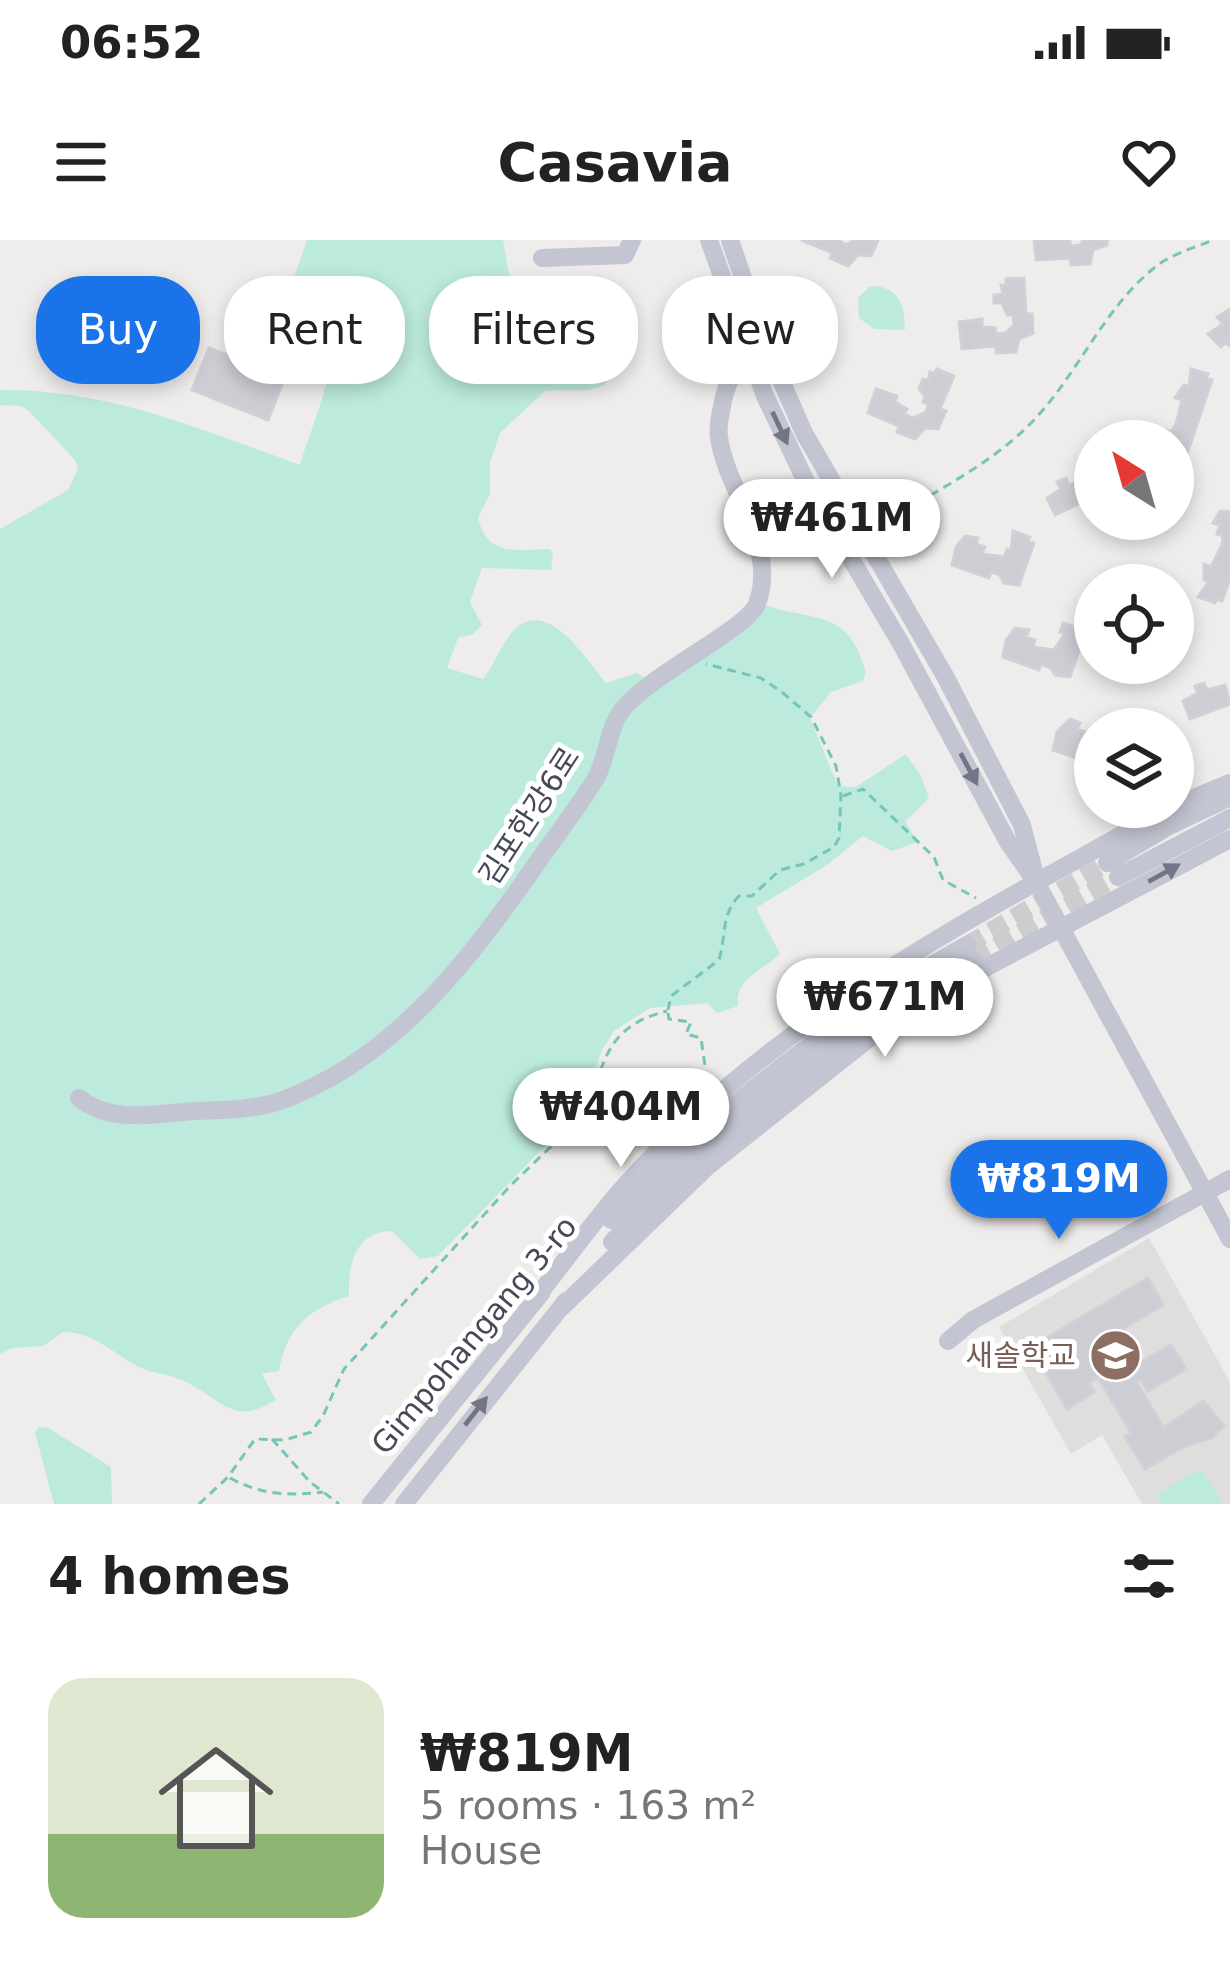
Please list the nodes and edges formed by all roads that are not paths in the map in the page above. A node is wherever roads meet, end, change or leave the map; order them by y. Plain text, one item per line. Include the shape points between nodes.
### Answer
1 (632, 240) edge
2 (710, 240) edge
3 (730, 240) edge
4 (542, 258) dead end
5 (725, 276) edge
6 (739, 276) edge
7 (728, 384) edge
8 (770, 384) edge
9 (776, 384) edge
10 (1230, 783) edge
11 (1230, 797) edge
12 (1230, 818) edge
13 (1230, 839) edge
14 (1111, 871) junction
15 (1036, 882) junction
16 (962, 923) junction
17 (1060, 930) junction
18 (975, 958) junction
19 (79, 1098) dead end
20 (1230, 1179) edge
21 (1204, 1192) junction
22 (1230, 1239) edge
23 (536, 1298) junction
24 (948, 1341) dead end
25 (371, 1504) edge
26 (404, 1504) edge

1 - 4 street via 625,255
2 - 5 street
3 - 6 street
7 - 19 street, 김포한강6로 via 718,433 753,530 758,602 622,711 596,778 480,944 366,1055 302,1092 256,1106 113,1114
8 -> 15 street via 809,488
9 - 15 street via 945,676 1022,825
10 - 14 street via 1164,812
11 - 14 street via 1169,826
12 - 14 street
14 -> 13 street
14 - 15 street
14 - 17 street
15 - 16 street
15 - 17 street
16 - 18 street via 977,943
16 - 23 street via 857,987 720,1096 620,1191
17 - 18 street
17 - 21 street
18 - 23 street, Gimpohangang 3-ro via 874,999 740,1101
26 -> 18 street, Gimpohangang 3-ro via 562,1307 707,1167
20 - 21 street
21 - 22 street
21 - 24 street
23 - 25 street, Gimpohangang 3-ro

